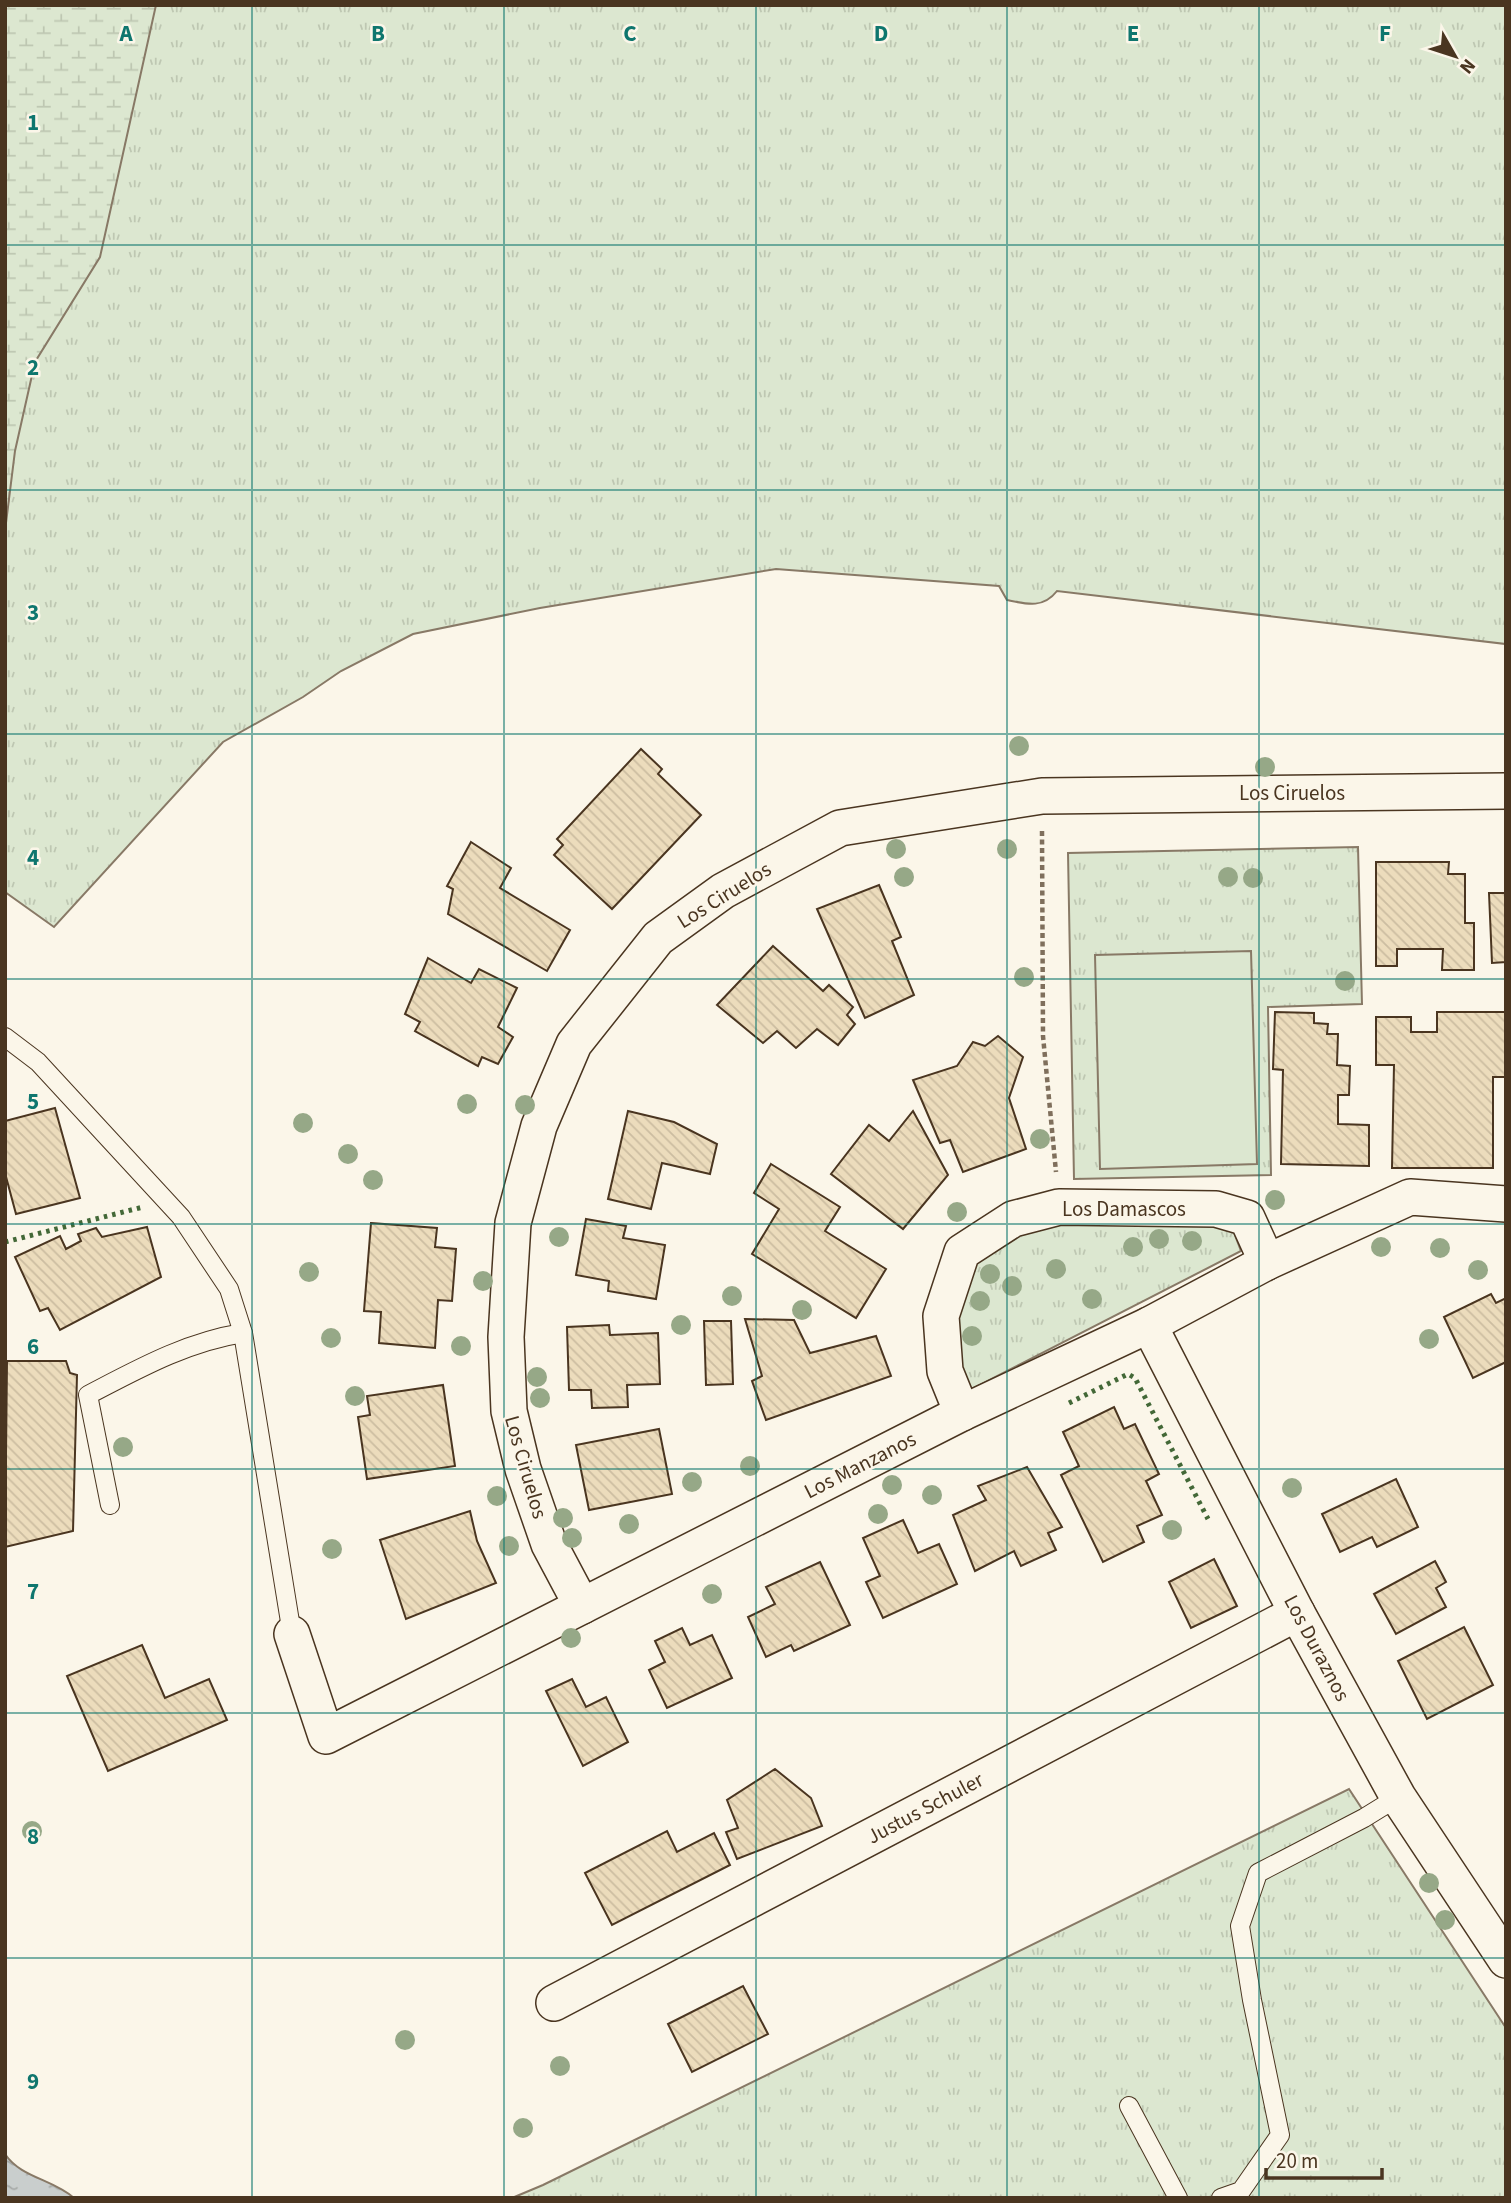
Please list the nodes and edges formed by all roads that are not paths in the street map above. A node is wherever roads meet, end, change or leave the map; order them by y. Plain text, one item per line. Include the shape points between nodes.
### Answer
1 (1506, 791) edge
2 (5, 1037) edge
3 (1506, 1205) edge
4 (1267, 1262) junction
5 (1149, 1325) junction
6 (243, 1333) junction
7 (962, 1413) junction
8 (110, 1505) dead end
9 (583, 1606) junction
10 (1297, 1612) junction
11 (292, 1634) joint
12 (1398, 1797) junction
13 (1506, 1960) edge
14 (554, 2003) dead end
15 (1129, 2106) dead end
16 (1178, 2198) edge
17 (1221, 2198) edge

1 - 9 street, Los Ciruelos via 1042,796 840,828 723,891 658,938 574,1044 540,1126 513,1223 506,1337 509,1411 549,1544
2 - 6 lane via 38,1062 181,1217 229,1289
3 - 4 street, Los Manzanos via 1410,1197
4 - 5 street, Los Manzanos
4 - 7 street, Los Damascos via 1247,1219 1216,1209 1059,1207 1013,1219 962,1252 941,1316 945,1371
5 - 7 street, Los Manzanos
5 - 10 street, Los Duraznos
6 - 8 lane via 164,1355 88,1395
6 - 11 lane
7 - 9 street, Los Manzanos
9 - 11 street, Los Manzanos via 326,1736
10 - 12 street, Los Duraznos
10 - 14 street, Justus Schuler
12 - 13 street, Los Duraznos
12 - 17 lane via 1258,1873 1240,1926 1280,2135 1241,2191
15 - 16 lane

